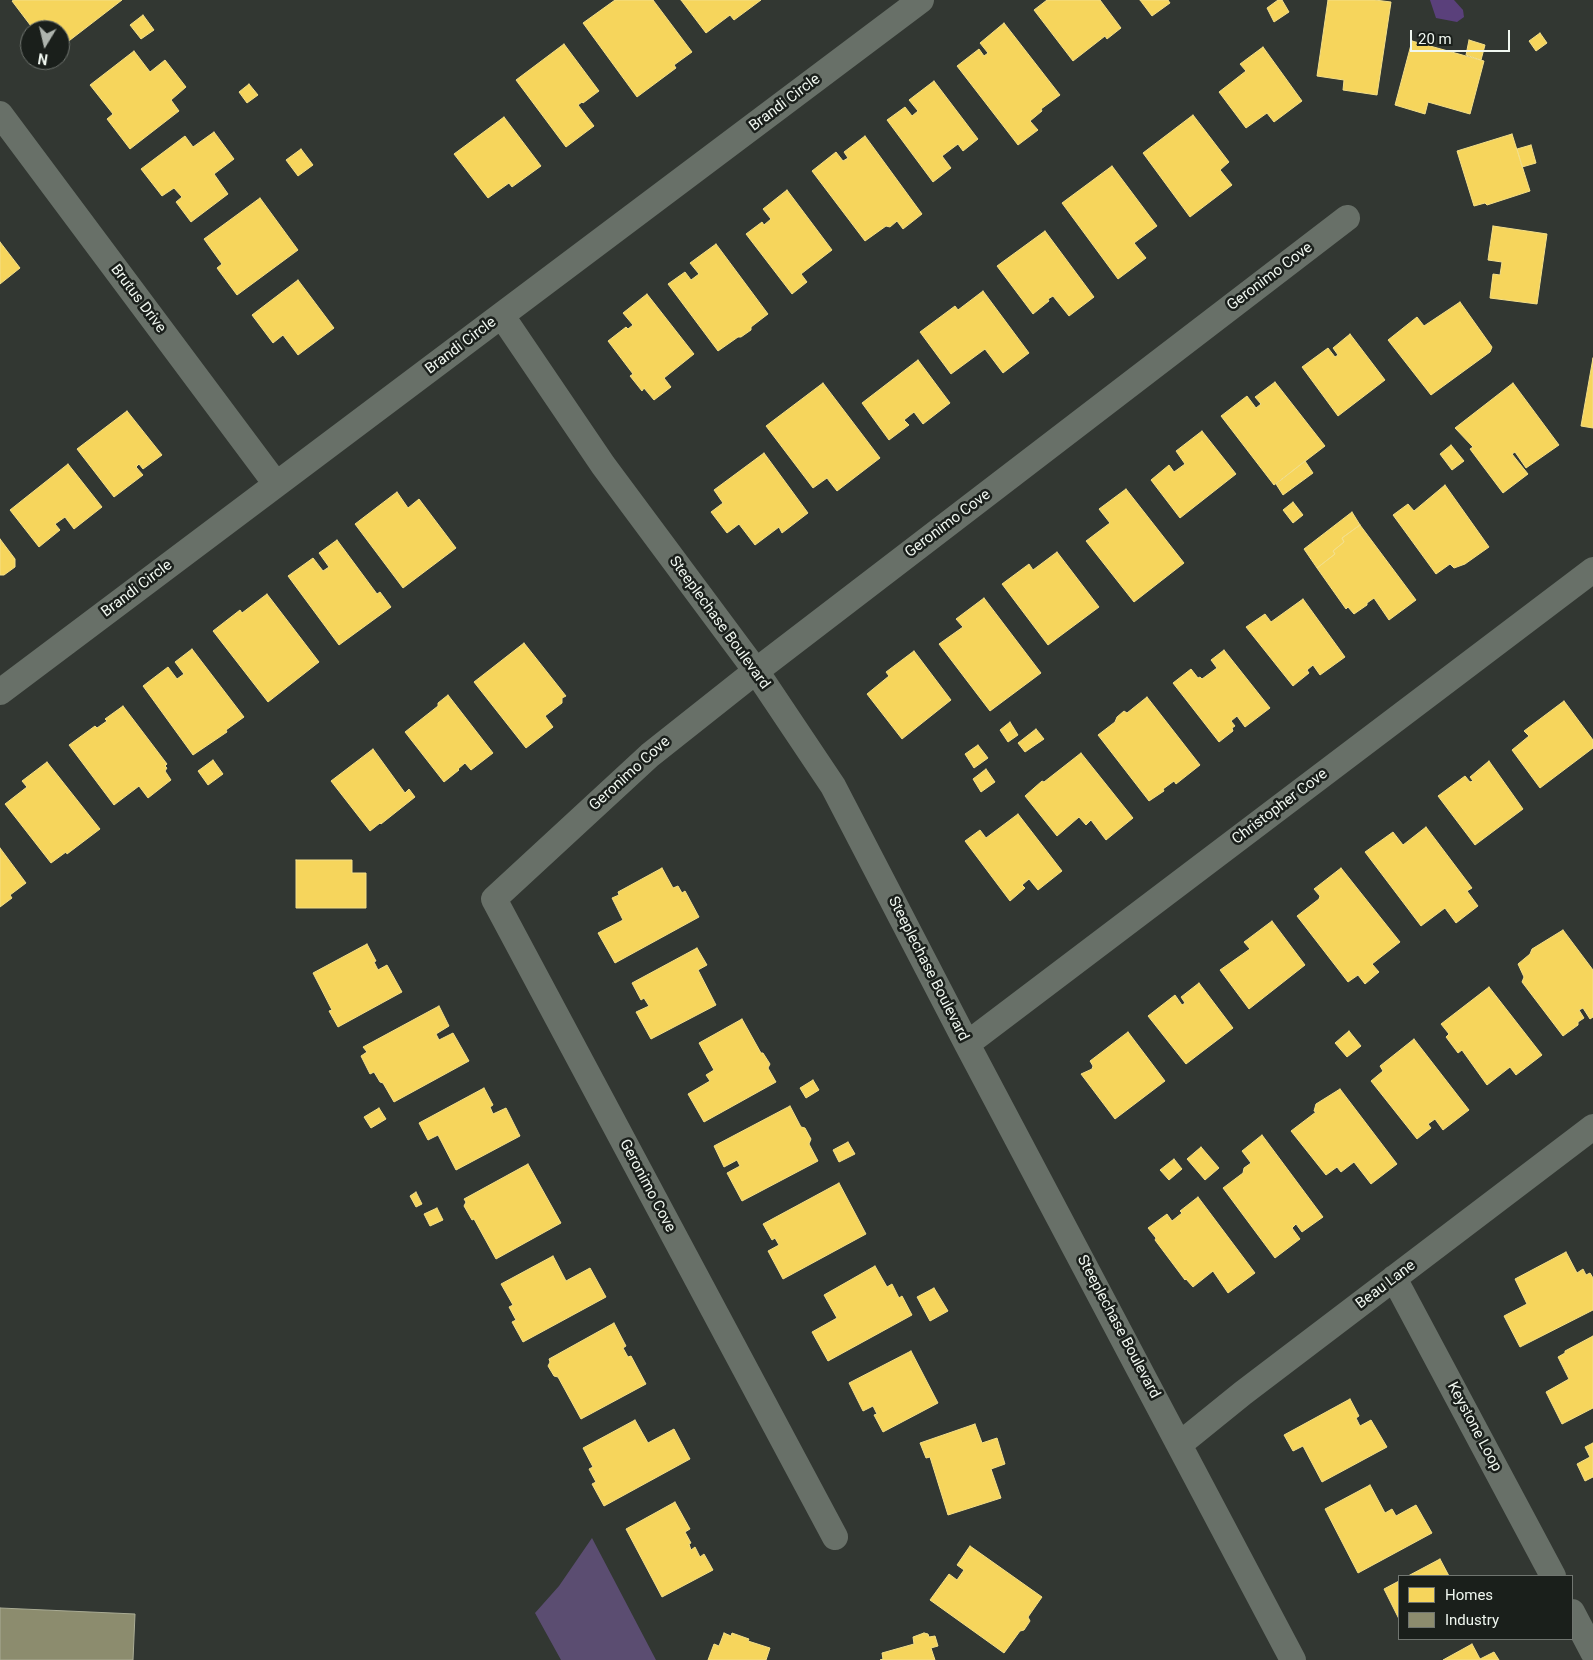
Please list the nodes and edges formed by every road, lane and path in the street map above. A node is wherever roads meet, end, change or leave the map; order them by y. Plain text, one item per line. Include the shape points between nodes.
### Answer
1 (921, 0) edge
2 (0, 114) edge
3 (1347, 218) dead end
4 (502, 316) junction
5 (276, 484) junction
6 (1593, 570) edge
7 (756, 671) junction
8 (0, 692) edge
9 (966, 1044) junction
10 (1593, 1128) edge
11 (1394, 1278) junction
12 (1180, 1444) junction
13 (836, 1537) dead end
14 (1552, 1575) edge
15 (1573, 1614) edge
16 (1593, 1652) edge
17 (1293, 1660) edge

1 - 4 street, Brandi Circle
2 - 5 street, Brutus Drive
3 - 7 street, Geronimo Cove
4 - 5 street, Brandi Circle
4 - 7 street, Steeplechase Boulevard via 603,465
5 - 8 street, Brandi Circle
6 - 9 street, Christopher Cove
7 - 9 street, Steeplechase Boulevard via 833,786
7 - 13 street, Geronimo Cove via 650,755 494,899
9 - 12 street, Steeplechase Boulevard
10 - 11 street, Beau Lane
11 - 12 street, Beau Lane
11 - 14 street, Keystone Loop
12 - 17 street, Steeplechase Boulevard
15 - 16 street

